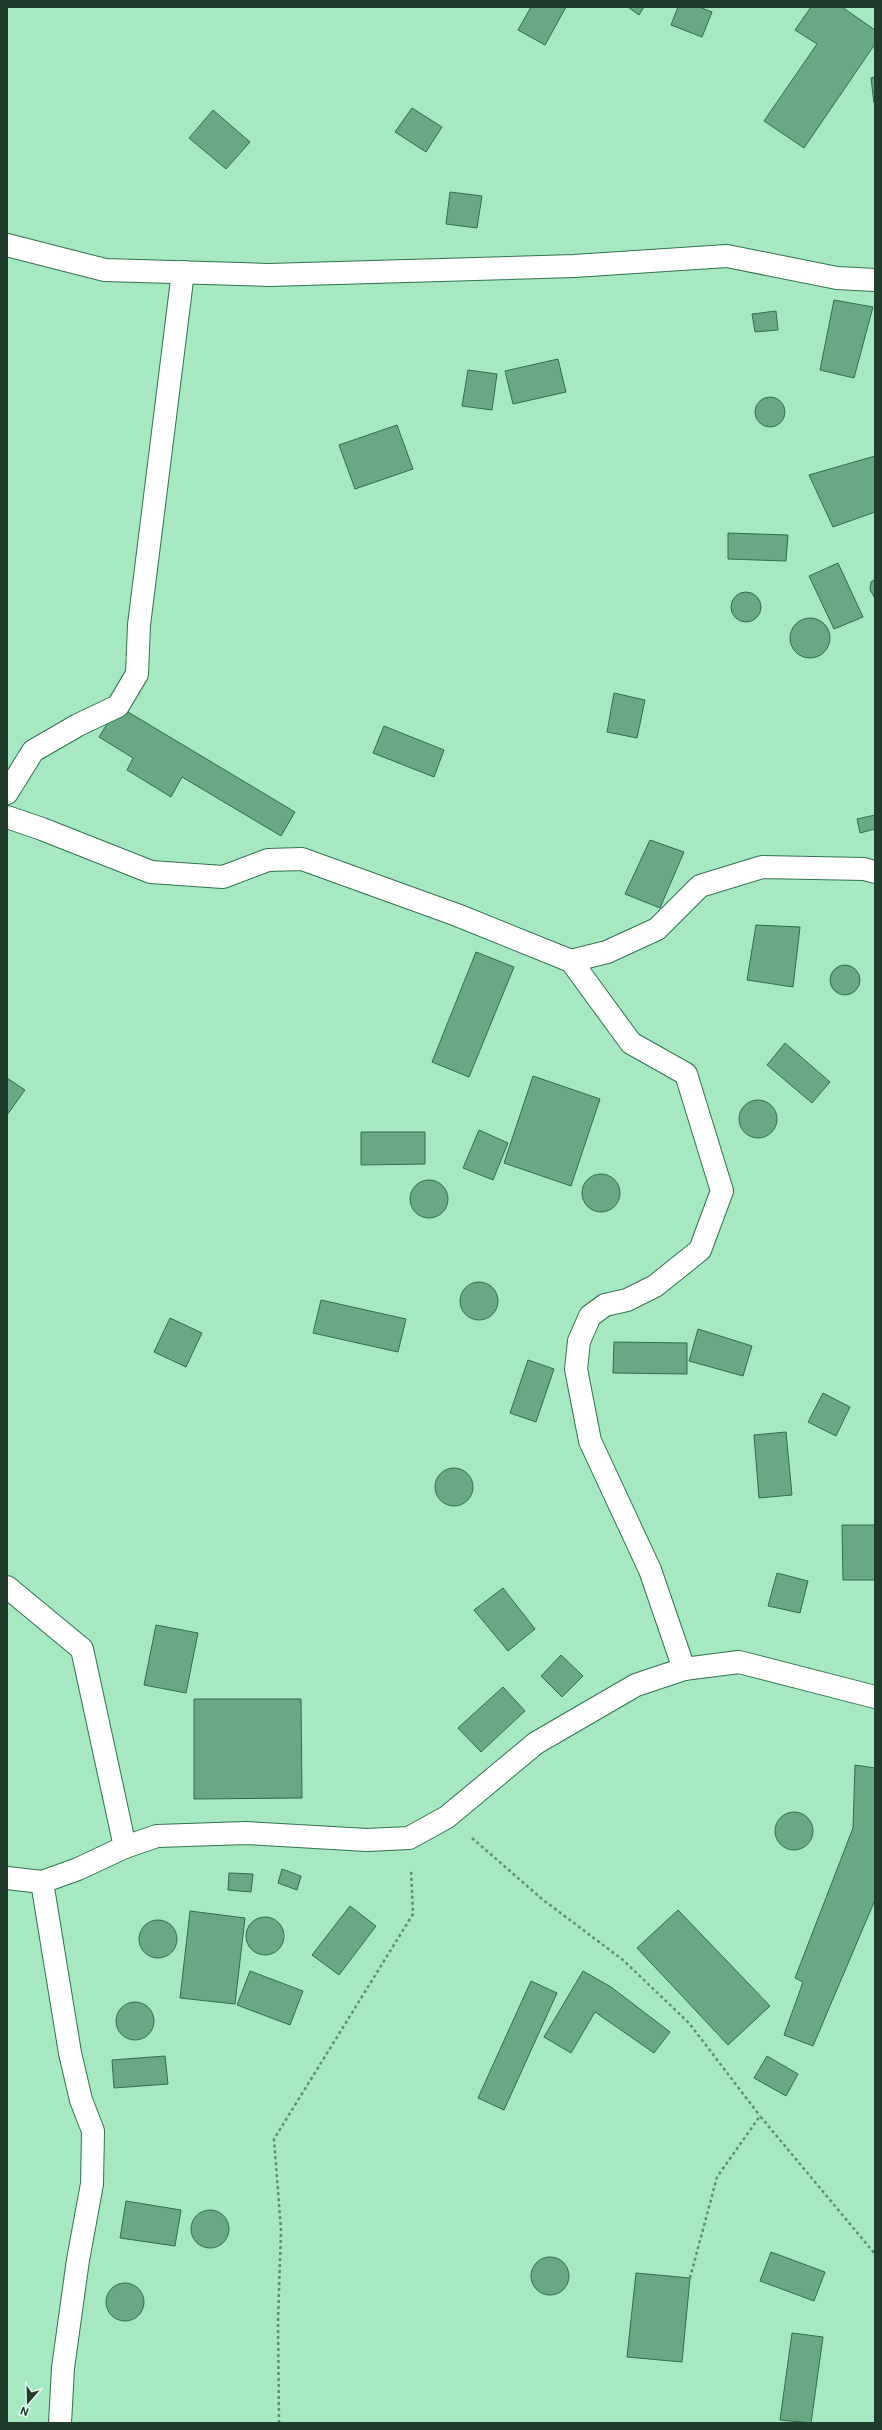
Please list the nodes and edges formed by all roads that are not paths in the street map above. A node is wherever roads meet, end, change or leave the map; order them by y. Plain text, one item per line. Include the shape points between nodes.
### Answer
1 (7, 245) edge
2 (183, 272) junction
3 (875, 280) edge
4 (7, 793) edge
5 (7, 817) edge
6 (875, 872) edge
7 (571, 961) junction
8 (7, 1588) edge
9 (684, 1669) junction
10 (875, 1697) edge
11 (125, 1847) junction
12 (7, 1878) edge
13 (42, 1882) junction
14 (60, 2423) edge

1 - 2 street via 105,270
2 - 3 street via 269,276 574,266 727,256 837,278
2 - 4 street via 139,625 137,674 118,706 33,751
5 - 7 street via 151,872 223,877 268,860 302,859 457,915
6 - 7 street via 762,867 700,886 657,929 607,952
7 - 9 street via 631,1043 686,1074 722,1191 700,1250 655,1286 627,1300 605,1305 590,1316 579,1341 577,1362 590,1441 650,1570
8 - 11 street via 82,1649
9 - 10 street via 739,1662
9 - 11 street via 636,1685 536,1743 447,1817 410,1838 367,1840 231,1833 157,1836
11 - 13 street via 78,1869
12 - 13 street
13 - 14 street via 70,2053 81,2100 93,2131 92,2184 63,2368

